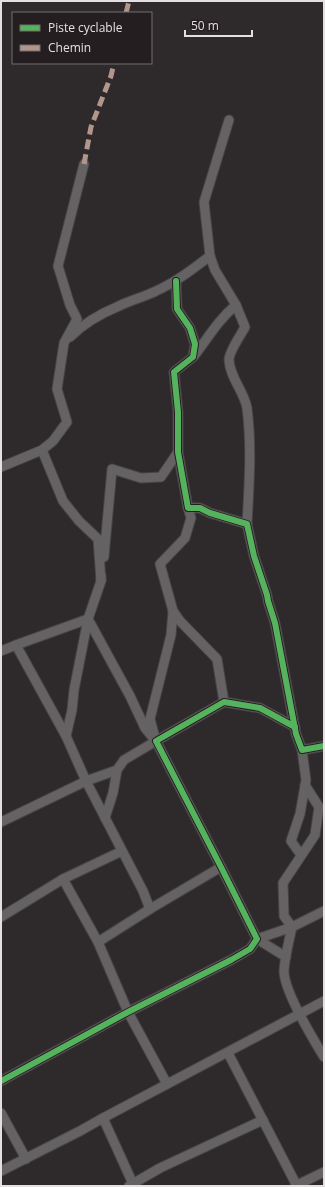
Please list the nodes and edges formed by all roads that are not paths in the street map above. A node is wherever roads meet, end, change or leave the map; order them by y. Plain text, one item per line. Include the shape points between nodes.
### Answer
1 (229, 120) dead end
2 (84, 164) dead end
3 (210, 256) junction
4 (176, 281) junction
5 (236, 305) junction
6 (64, 343) junction
7 (193, 357) junction
8 (42, 450) junction
9 (178, 452) junction
10 (1, 467) edge
11 (188, 508) junction
12 (248, 524) junction
13 (101, 581) junction
14 (173, 611) junction
15 (88, 619) junction
16 (16, 645) junction
17 (1, 651) edge
18 (224, 702) junction
19 (295, 727) junction
20 (66, 736) junction
21 (156, 741) junction
22 (324, 746) edge
23 (302, 750) junction
24 (117, 770) junction
25 (86, 781) junction
26 (305, 785) junction
27 (105, 818) junction
28 (1, 822) edge
29 (320, 836) edge
30 (122, 851) junction
31 (301, 855) junction
32 (221, 867) junction
33 (63, 879) junction
34 (150, 909) junction
35 (324, 911) edge
36 (1, 917) edge
37 (292, 927) junction
38 (256, 939) junction
39 (98, 942) junction
40 (286, 957) junction
41 (324, 1001) edge
42 (128, 1012) junction
43 (300, 1015) junction
44 (228, 1053) junction
45 (324, 1057) edge
46 (1, 1081) edge
47 (167, 1084) junction
48 (1, 1113) edge
49 (103, 1118) junction
50 (263, 1120) junction
51 (26, 1158) junction
52 (1, 1171) edge
53 (324, 1172) edge
54 (132, 1185) edge
55 (296, 1186) edge

1 - 3 street via 204,202
2 - 6 street via 58,266 77,319
3 - 4 street
3 - 5 street via 214,270
4 - 6 street via 99,317 81,327
4 - 7 street via 177,309 190,328 195,344
5 - 7 street via 216,325
5 - 12 street via 245,327 229,358 231,372 247,406 250,449
6 - 8 street via 57,389 67,422
7 - 9 street via 174,372
8 - 10 street
8 - 13 street via 63,501 98,539
9 - 11 street
9 - 13 street via 161,477 141,478 112,470
11 - 12 street via 200,508
11 - 14 street via 191,518 185,538 160,564
12 - 19 street via 254,556 275,623
13 - 15 street
14 - 18 street via 217,660
14 - 21 street via 171,635 150,719
15 - 16 street
15 - 20 street
15 - 21 street via 145,728
16 - 17 street
16 - 20 street
18 - 19 street via 260,708
18 - 21 street
19 - 23 street
20 - 25 street
21 - 24 street via 124,760
21 - 32 street
22 - 23 street
23 - 26 street
24 - 25 street
24 - 27 street
25 - 27 street
25 - 28 street
26 - 29 street via 319,807
26 - 31 street via 300,814 291,841
27 - 30 street
29 - 31 street
30 - 33 street
30 - 34 street
31 - 37 street via 283,883 284,916
32 - 34 street
32 - 38 street
33 - 36 street
33 - 39 street
34 - 39 street
35 - 37 street
37 - 38 street
37 - 40 street
38 - 40 street
38 - 42 street via 250,949 231,960
39 - 42 street
40 - 43 street via 284,971 287,987
41 - 43 street
42 - 46 street
42 - 47 street
43 - 44 street
43 - 45 street
44 - 47 street
44 - 50 street
47 - 49 street
48 - 51 street
49 - 51 street
49 - 54 street
50 - 54 street via 160,1168
50 - 55 street
51 - 52 street
53 - 55 street

